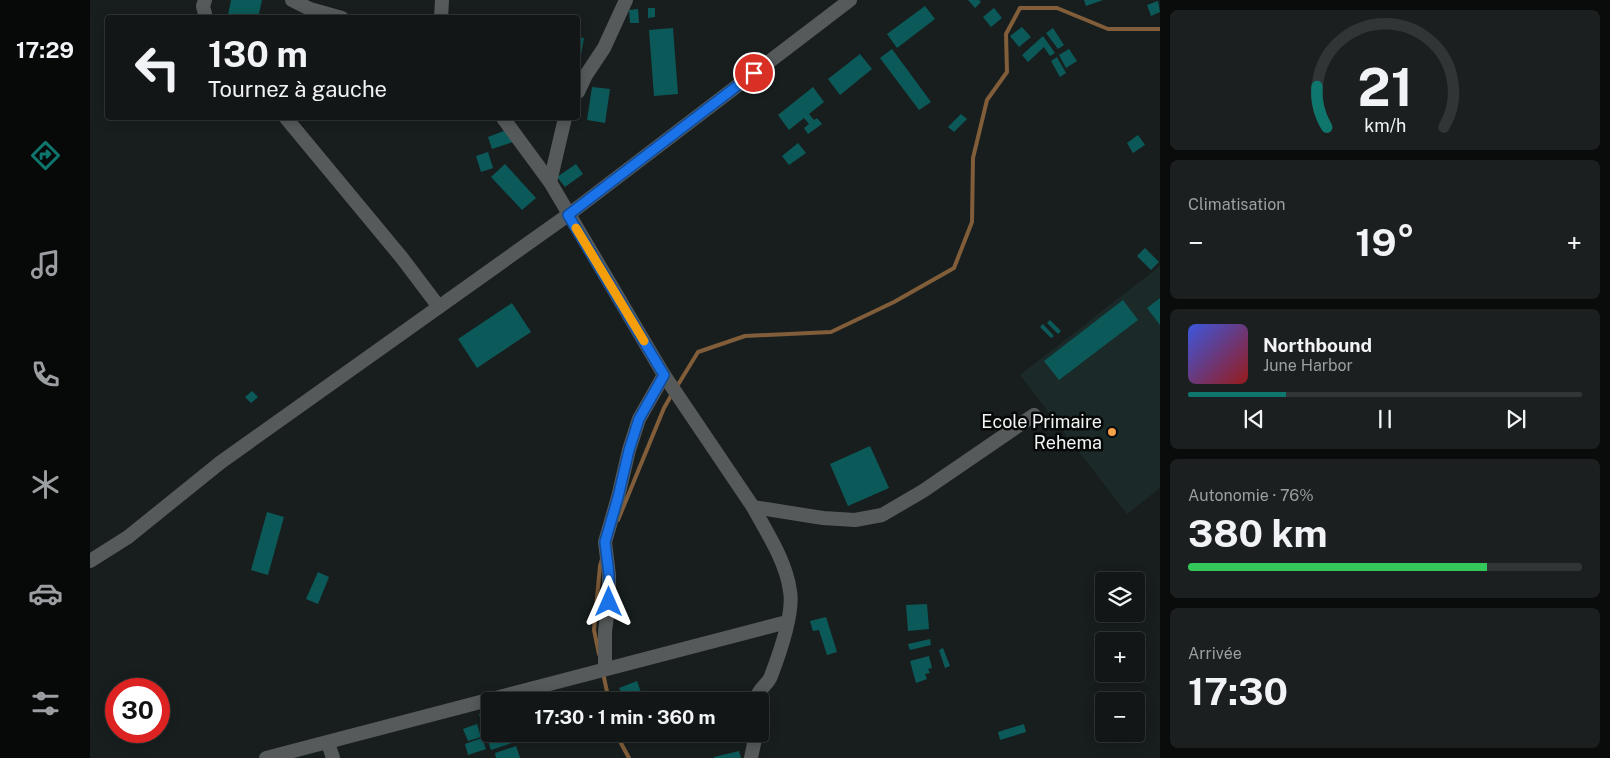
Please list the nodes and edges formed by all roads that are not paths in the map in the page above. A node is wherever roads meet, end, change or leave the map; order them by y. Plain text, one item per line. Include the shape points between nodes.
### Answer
1 (204, 0) edge
2 (292, 0) edge
3 (442, 0) edge
4 (626, 0) edge
5 (850, 0) edge
6 (205, 15) edge
7 (332, 15) edge
8 (442, 15) edge
9 (580, 88) edge
10 (288, 120) edge
11 (504, 120) edge
12 (565, 120) edge
13 (550, 182) junction
14 (568, 215) junction
15 (439, 307) junction
16 (664, 375) junction
17 (1034, 415) dead end
18 (753, 507) junction
19 (90, 561) edge
20 (788, 622) junction
21 (606, 669) junction
22 (759, 692) edge
23 (754, 742) edge
24 (328, 744) junction
25 (266, 758) edge
26 (334, 758) edge
27 (751, 758) edge

1 - 6 street
2 - 7 street
3 - 8 street
4 - 9 street via 604,48
5 - 14 street
10 - 15 street
11 - 13 street
12 - 13 street
13 - 14 street
14 - 15 street
14 - 16 street
15 - 19 street via 221,462 128,536
16 - 18 street
16 - 21 street via 639,419 605,542 609,575
17 - 18 street via 882,515 855,520
18 - 20 street via 785,570 791,592
20 - 21 street
20 - 22 street via 770,679
21 - 24 street
23 - 27 street
24 - 25 street
24 - 26 street

